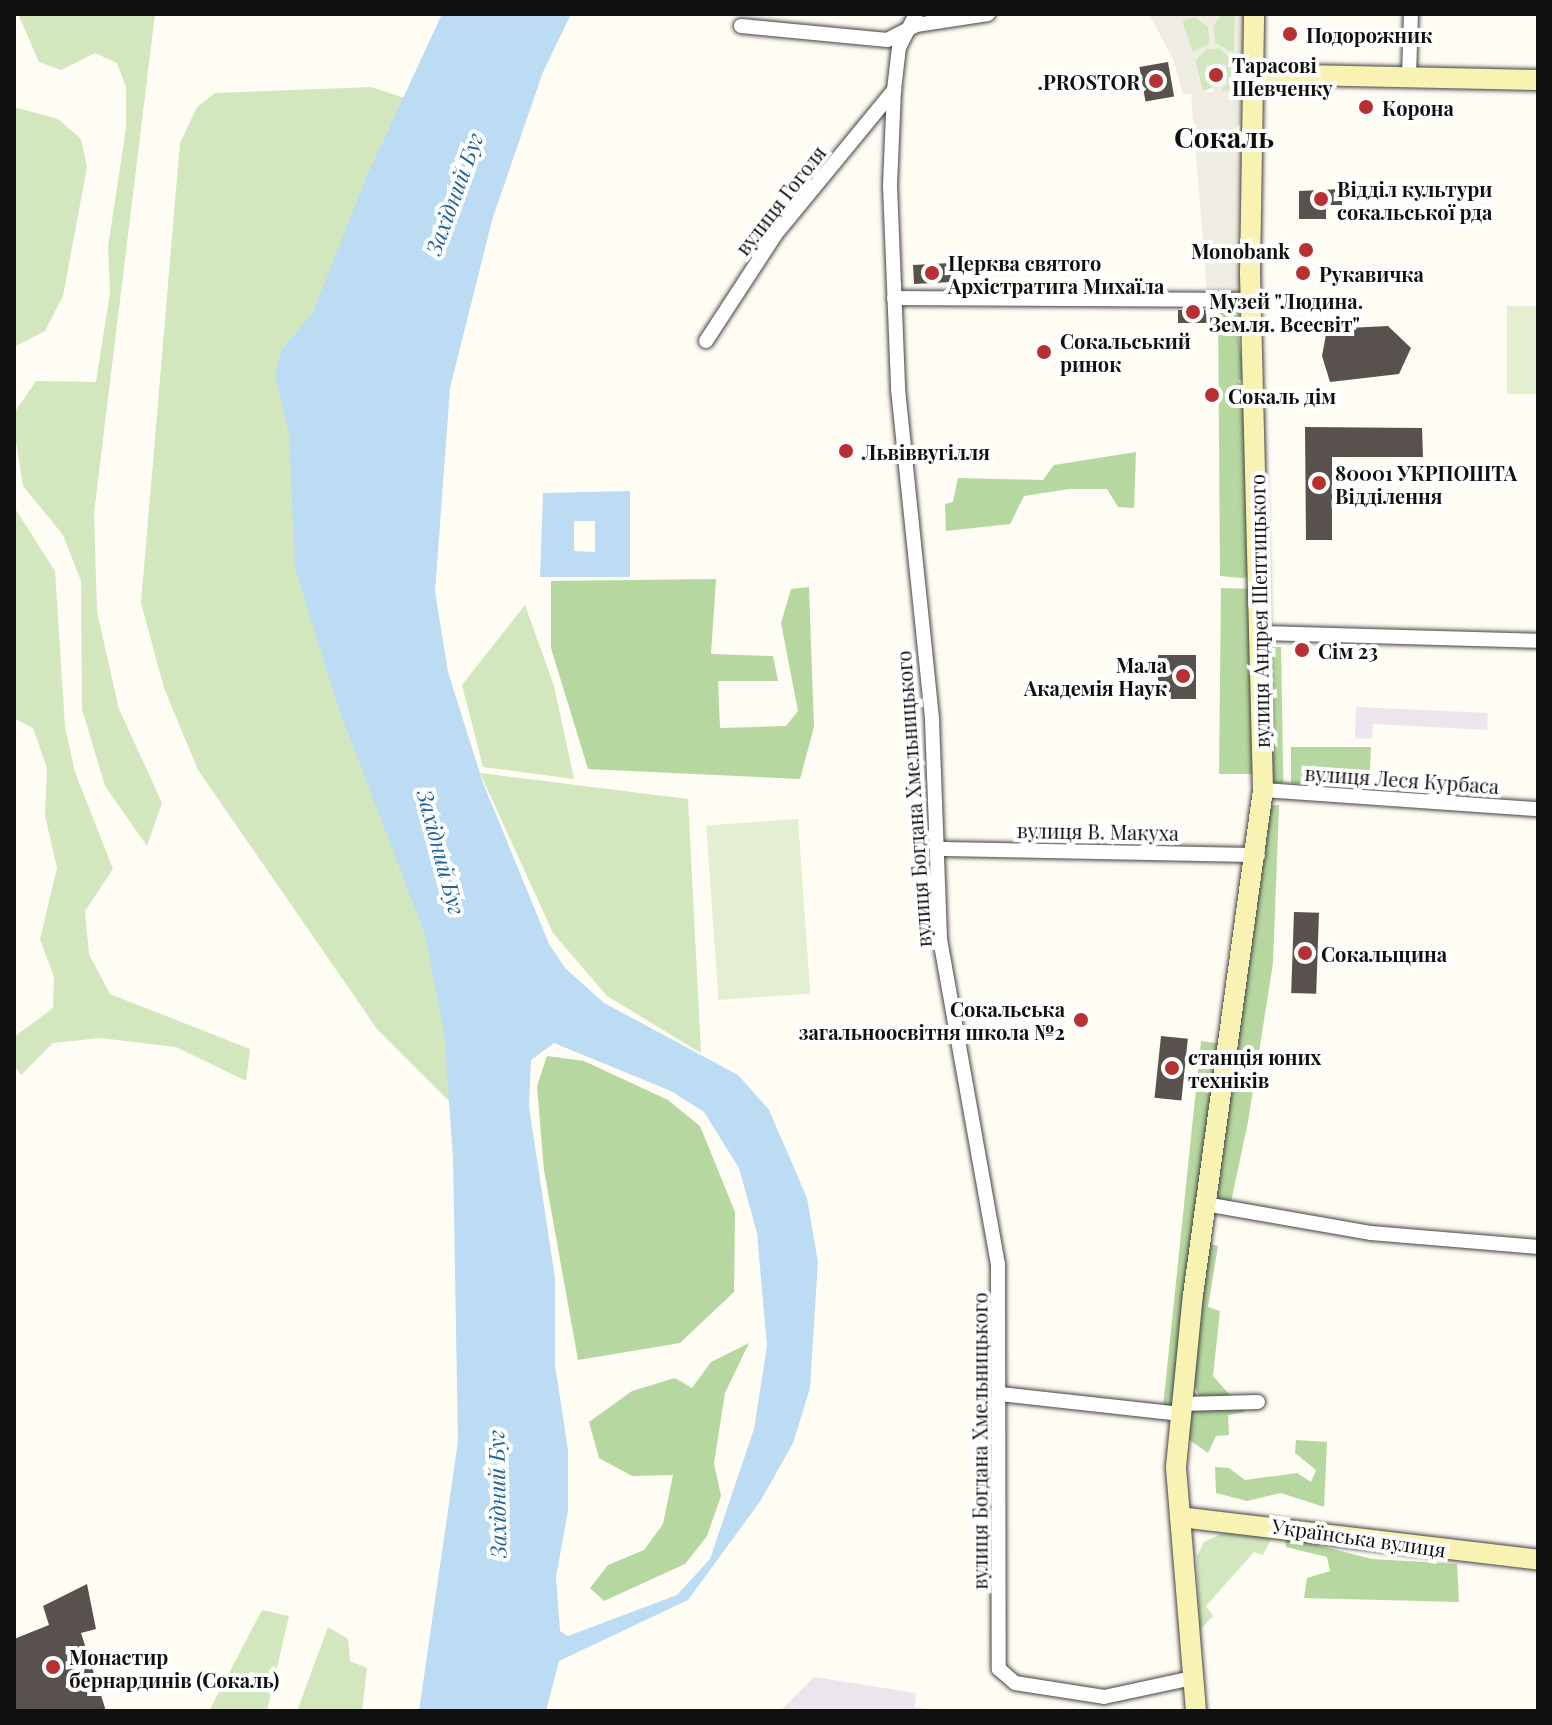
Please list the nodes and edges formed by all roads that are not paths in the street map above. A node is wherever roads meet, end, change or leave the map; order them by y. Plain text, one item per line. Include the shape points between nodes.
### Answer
1 (916, 14) edge
2 (988, 14) edge
3 (1254, 14) edge
4 (1411, 14) edge
5 (741, 26) dead end
6 (906, 29) junction
7 (1253, 74) junction
8 (1409, 76) junction
9 (1538, 80) edge
10 (894, 90) junction
11 (894, 298) junction
12 (1250, 300) junction
13 (706, 341) dead end
14 (1260, 633) junction
15 (1538, 641) edge
16 (1263, 790) junction
17 (1538, 809) edge
18 (938, 849) junction
19 (1258, 855) junction
20 (1205, 1204) junction
21 (1538, 1247) edge
22 (1000, 1394) junction
23 (1258, 1402) dead end
24 (1181, 1409) junction
25 (1180, 1517) junction
26 (1538, 1560) edge
27 (1193, 1678) junction
28 (1196, 1711) edge

1 - 6 street, вулиця Богдана Хмельницького
2 - 6 street
3 - 7 street, вулиця Андрея Шептицького
4 - 8 street
5 - 6 street via 887,40
6 - 10 street, вулиця Богдана Хмельницького
7 - 8 street
7 - 12 street, вулиця Андрея Шептицького
8 - 9 street
10 - 11 street, вулиця Богдана Хмельницького
10 - 13 street, вулиця Гоголя via 775,235
11 - 12 street
11 - 18 street, вулиця Богдана Хмельницького
12 - 14 street, вулиця Андрея Шептицького
14 - 15 street
14 - 16 street, вулиця Андрея Шептицького
16 - 17 street, вулиця Леся Курбаса
16 - 19 street, вулиця Андрея Шептицького
18 - 19 street, вулиця В. Макуха
18 - 22 street, вулиця Богдана Хмельницького via 940,939 998,1264
19 - 20 street, вулиця Андрея Шептицького
20 - 21 street via 1371,1233
20 - 24 street, вулиця Андрея Шептицького
22 - 24 street
22 - 27 street, вулиця Богдана Хмельницького via 999,1669 1015,1683 1104,1697
23 - 24 street
24 - 25 street, вулиця Андрея Шептицького
25 - 26 street, Українська вулиця
25 - 27 street, вулиця Андрея Шептицького
27 - 28 street, вулиця Андрея Шептицького

